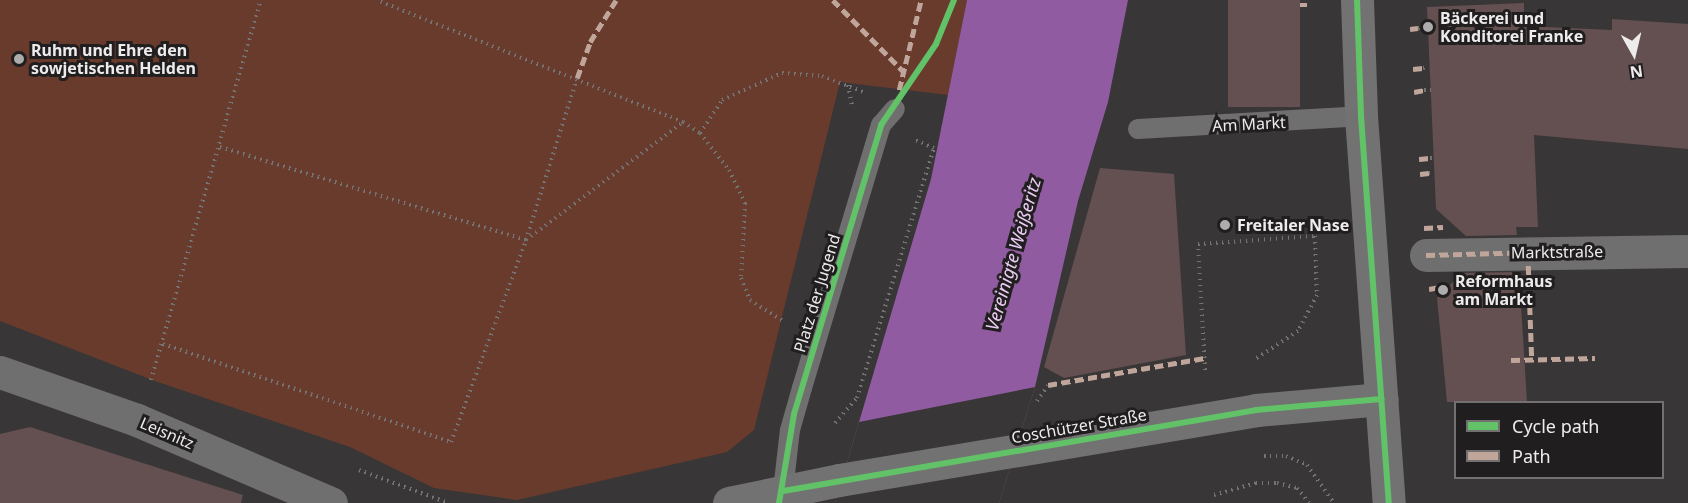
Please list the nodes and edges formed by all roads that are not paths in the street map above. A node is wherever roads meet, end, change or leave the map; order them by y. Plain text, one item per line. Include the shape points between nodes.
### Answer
1 (1357, 0) edge
2 (895, 109) road end
3 (1360, 116) junction
4 (1138, 129) dead end
5 (1688, 251) edge
6 (1426, 255) dead end
7 (0, 372) edge
8 (1382, 399) junction
9 (781, 497) edge
10 (331, 503) edge
11 (729, 503) edge
12 (1389, 503) edge

1 - 3 street
2 - 9 lane, Platz der Jugend via 881,125 790,430
3 - 4 lane, Am Markt
3 - 8 street
5 - 6 street, Marktstraße
7 - 10 street, Leisnitz via 137,420
8 - 9 street, Coschützer Straße via 1256,410 839,480
8 - 12 street
9 - 11 street, Coschützer Straße

